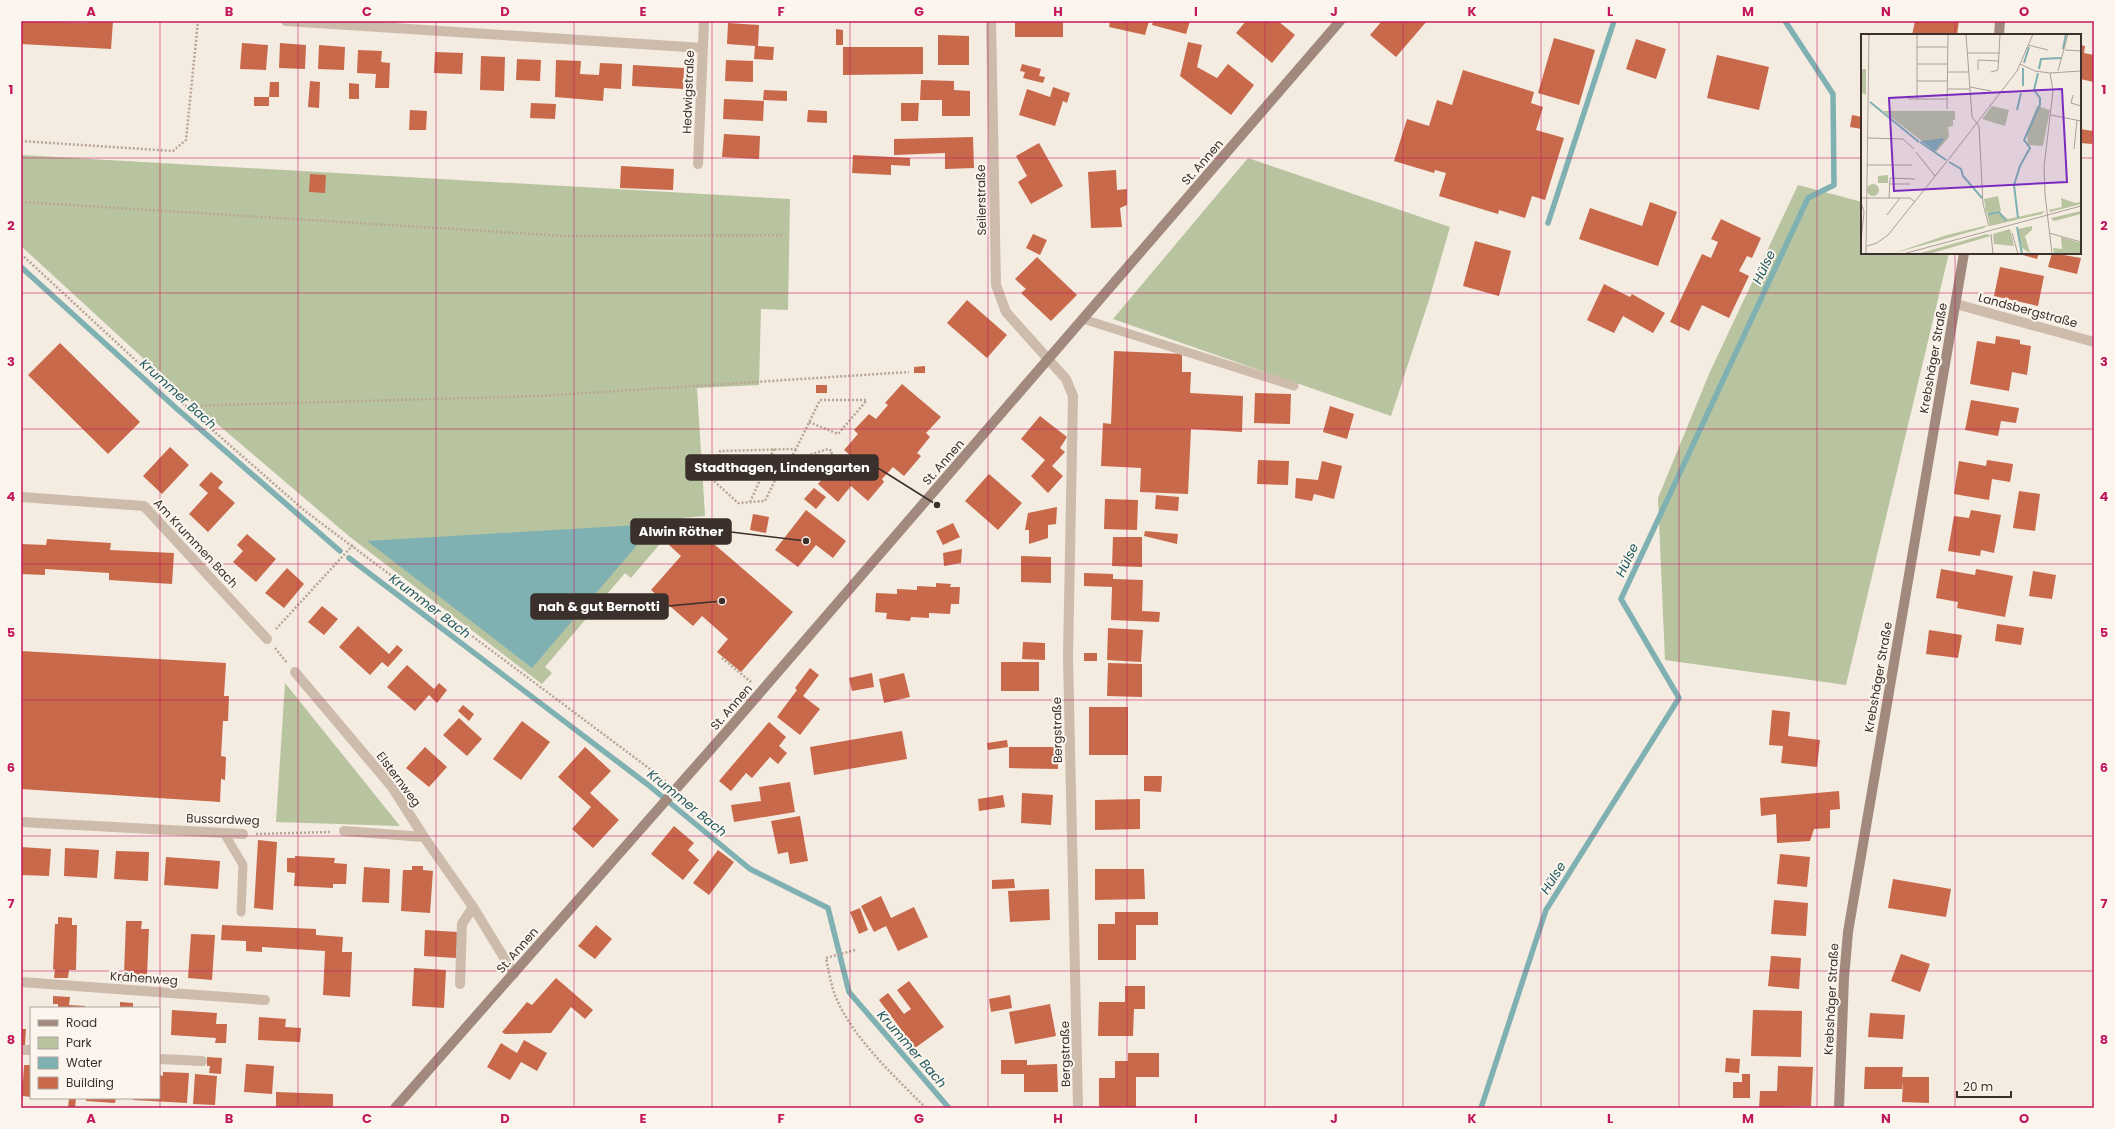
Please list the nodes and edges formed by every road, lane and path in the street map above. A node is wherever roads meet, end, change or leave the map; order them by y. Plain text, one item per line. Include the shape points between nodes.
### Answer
1 (198, 21) edge
2 (286, 21) edge
3 (704, 21) edge
4 (991, 21) edge
5 (1340, 21) edge
6 (2000, 21) edge
7 (339, 22) edge
8 (1999, 34) edge
9 (703, 48) junction
10 (21, 141) edge
11 (698, 164) dead end
12 (21, 202) edge
13 (784, 235) dead end
14 (21, 254) edge
15 (1964, 254) edge
16 (1956, 304) junction
17 (1083, 319) junction
18 (2094, 342) edge
19 (1048, 360) junction
20 (909, 372) dead end
21 (1294, 386) dead end
22 (185, 406) junction
23 (809, 422) junction
24 (774, 449) junction
25 (796, 449) junction
26 (789, 462) junction
27 (765, 469) junction
28 (21, 497) edge
29 (750, 502) junction
30 (353, 545) junction
31 (267, 639) junction
32 (722, 658) dead end
33 (295, 672) joint
34 (762, 691) junction
35 (674, 791) junction
36 (21, 822) edge
37 (344, 831) joint
38 (224, 833) junction
39 (243, 834) joint
40 (424, 837) junction
41 (473, 907) junction
42 (240, 912) dead end
43 (855, 950) dead end
44 (514, 974) junction
45 (21, 982) edge
46 (460, 984) dead end
47 (265, 1000) dead end
48 (160, 1059) edge
49 (202, 1061) dead end
50 (395, 1108) edge
51 (926, 1108) edge
52 (1078, 1108) edge
53 (1839, 1108) edge

1 - 10 path via 186,140 173,151
2 - 7 street
3 - 9 street, Hedwigstraße
4 - 19 street, Seilerstraße via 996,285 1006,312
5 - 17 main road, St. Annen
6 - 8 main road
7 - 9 street
9 - 11 street, Hedwigstraße
12 - 13 path via 566,236
14 - 22 path
15 - 16 main road, Krebshäger Straße
16 - 18 street, Landsbergstraße
16 - 53 main road, Krebshäger Straße via 1848,932
17 - 19 main road, St. Annen
17 - 21 lane
19 - 34 main road, St. Annen
19 - 52 street, Bergstraße via 1066,378 1073,396 1068,657
20 - 22 path via 540,396
22 - 30 path via 305,511
23 - 23 path via 838,434 867,400 820,400
23 - 25 path
24 - 25 path
24 - 27 path
24 - 29 path via 720,451 713,480 738,503
25 - 26 path
26 - 27 path
26 - 29 path via 828,449 832,450 831,457 778,474 765,501
27 - 29 path
28 - 31 street, Am Krummen Bach via 144,506
30 - 31 path
30 - 35 path
31 - 33 path
32 - 34 path
33 - 40 street, Elsternweg via 392,787
34 - 35 main road, St. Annen
35 - 44 main road, St. Annen
36 - 38 street, Bussardweg
37 - 39 path, Bussardweg
37 - 40 street
38 - 39 street, Bussardweg
38 - 42 lane via 243,864
40 - 41 street, Elsternweg
41 - 44 street, Elsternweg
41 - 46 street via 462,924
43 - 51 path via 826,958 836,999 850,1024
44 - 50 main road, St. Annen
45 - 47 street, Krähenweg
48 - 49 street

